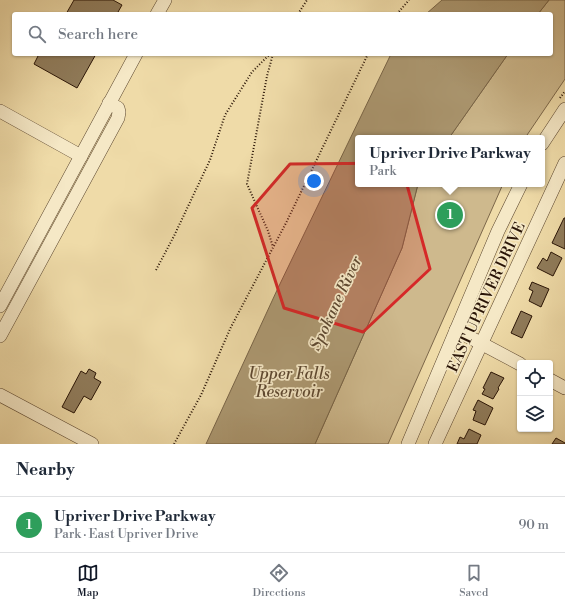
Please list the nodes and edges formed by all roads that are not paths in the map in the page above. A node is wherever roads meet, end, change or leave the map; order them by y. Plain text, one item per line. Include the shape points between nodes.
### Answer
1 (165, 0) edge
2 (158, 12) edge
3 (135, 56) edge
4 (109, 103) junction
5 (565, 109) edge
6 (0, 111) edge
7 (545, 139) edge
8 (81, 156) junction
9 (565, 163) edge
10 (520, 187) edge
11 (0, 306) edge
12 (456, 330) junction
13 (0, 336) edge
14 (483, 344) junction
15 (517, 362) edge
16 (553, 382) edge
17 (565, 388) edge
18 (0, 395) edge
19 (92, 444) edge
20 (408, 444) edge
21 (435, 444) edge

1 - 2 street
3 - 4 street
4 - 8 street
4 - 13 street via 118,108 118,118
5 - 7 street
6 - 8 street
8 - 11 street
9 - 14 street, EAST UPRIVER DRIVE
10 - 12 street, EAST UPRIVER DRIVE via 498,230
12 - 14 street
12 - 20 street, EAST UPRIVER DRIVE
14 - 15 street
14 - 21 street, EAST UPRIVER DRIVE
16 - 17 street
18 - 19 street

